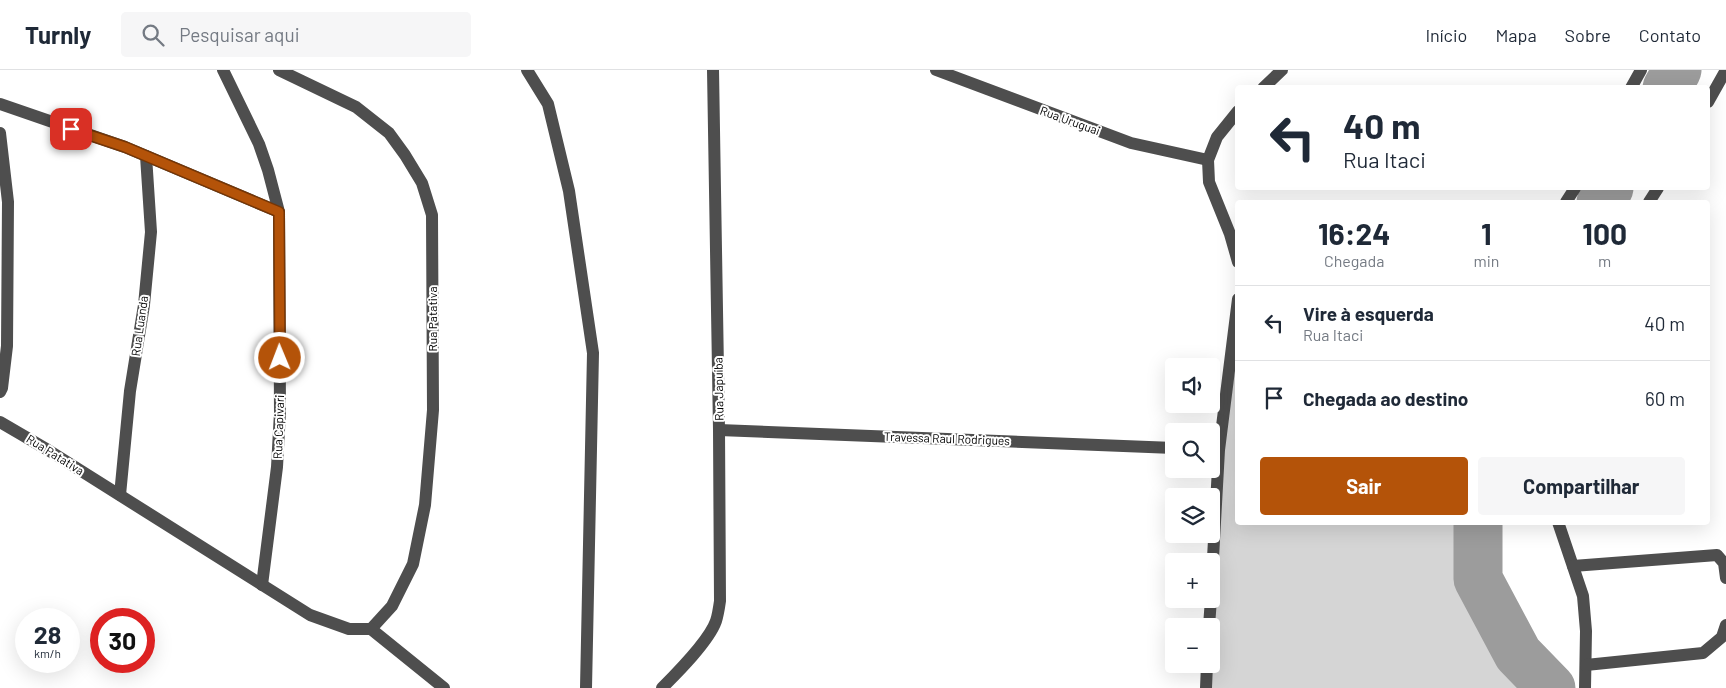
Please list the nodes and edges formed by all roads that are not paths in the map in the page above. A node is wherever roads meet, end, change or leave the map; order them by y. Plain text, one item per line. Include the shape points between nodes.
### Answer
1 (223, 70) edge
2 (280, 70) edge
3 (527, 70) edge
4 (713, 70) edge
5 (936, 70) edge
6 (1282, 70) edge
7 (1641, 70) edge
8 (1726, 70) edge
9 (1266, 85) edge
10 (1633, 85) edge
11 (1710, 98) edge
12 (0, 104) edge
13 (1235, 115) edge
14 (0, 133) edge
15 (146, 156) junction
16 (1208, 160) junction
17 (279, 212) junction
18 (1235, 252) edge
19 (1235, 344) edge
20 (0, 392) edge
21 (0, 422) edge
22 (1220, 424) edge
23 (719, 430) junction
24 (1165, 448) edge
25 (1214, 478) edge
26 (120, 495) junction
27 (1559, 525) edge
28 (1212, 553) edge
29 (1573, 566) junction
30 (1726, 578) edge
31 (262, 585) junction
32 (1726, 625) edge
33 (371, 629) junction
34 (1586, 665) junction
35 (1207, 673) edge
36 (444, 688) edge
37 (586, 688) edge
38 (662, 688) edge
39 (1206, 688) edge
40 (1585, 688) edge

1 - 17 street, Rua Capivari via 259,144
2 - 33 street, Rua Patativa via 356,107 388,133 422,183 432,215 433,410 425,505 412,564 392,606
3 - 37 street via 548,104 569,191 592,353
4 - 23 street, Rua Japuíba
5 - 16 street, Rua Uruguai via 1131,143
6 - 9 street
7 - 10 street
8 - 11 street
12 - 15 street
13 - 16 street via 1217,137
14 - 20 street via 8,202 7,346
15 - 17 street
15 - 26 street, Rua Luanda via 151,232
16 - 18 street via 1209,182
17 - 31 street, Rua Capivari via 280,412 277,467
19 - 22 street
21 - 26 street, Rua Patativa
23 - 24 street, Travessa Raul Rodrigues
23 - 38 street, Rua Japuíba via 720,601 716,622
25 - 28 street
26 - 31 street, Rua Patativa
27 - 29 street
29 - 30 street via 1717,555 1724,563
29 - 34 street via 1583,596
31 - 33 street, Rua Patativa via 310,615 349,629
32 - 34 street via 1722,637 1703,653
33 - 36 street
34 - 40 street
35 - 39 street

